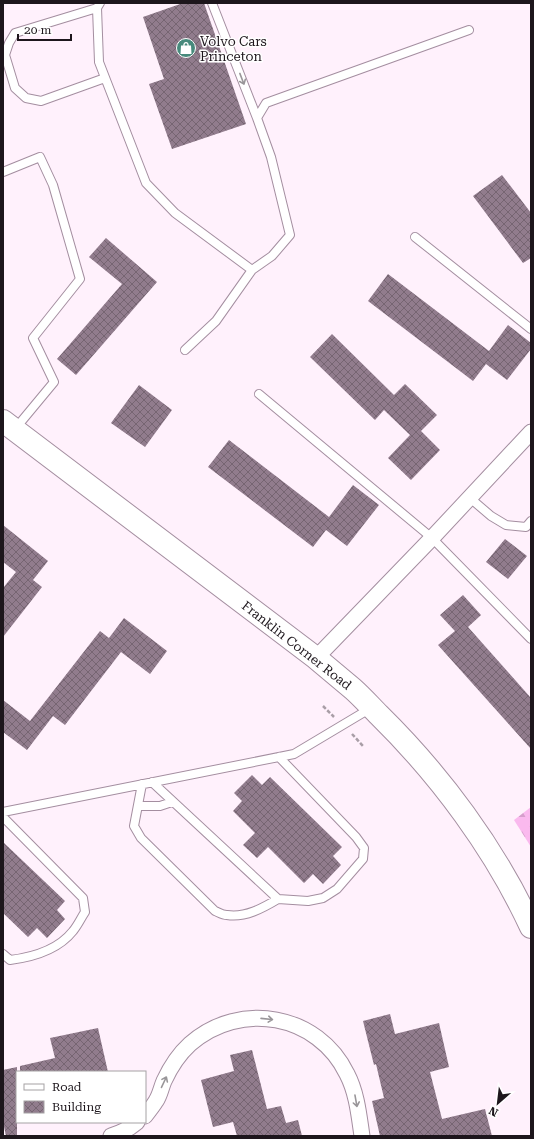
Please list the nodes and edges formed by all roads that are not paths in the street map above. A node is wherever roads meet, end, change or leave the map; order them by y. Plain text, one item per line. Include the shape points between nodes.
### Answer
1 (212, 3) edge
2 (99, 5) edge
3 (469, 30) dead end
4 (105, 78) junction
5 (257, 118) junction
6 (3, 172) edge
7 (415, 237) dead end
8 (252, 270) junction
9 (531, 329) edge
10 (185, 350) dead end
11 (259, 394) dead end
12 (9, 425) edge
13 (531, 432) edge
14 (470, 498) junction
15 (531, 521) edge
16 (432, 538) junction
17 (531, 639) edge
18 (316, 658) junction
19 (372, 708) junction
20 (279, 757) junction
21 (152, 782) junction
22 (142, 784) junction
23 (172, 802) junction
24 (138, 806) junction
25 (3, 812) edge
26 (3, 817) edge
27 (278, 899) junction
28 (531, 926) edge
29 (3, 954) edge
30 (6, 961) edge
31 (146, 1115) edge
32 (136, 1123) edge
33 (111, 1136) edge
34 (362, 1136) edge

1 -> 5 lane
2 - 4 lane via 99,62
2 - 4 lane via 15,33 5,55 15,88 26,98 41,101
3 - 5 lane via 266,103
4 - 8 lane via 146,183 175,214
5 - 8 lane via 271,156 290,235 272,256
6 - 12 lane via 40,157 53,185 80,279 33,338 54,382
7 - 9 lane
8 - 10 lane via 216,321
11 - 16 lane
12 - 18 main road, Franklin Corner Road
13 - 14 street
14 - 15 lane via 506,525 526,527
14 - 16 street
16 - 17 lane
16 - 18 street
18 - 19 main road, Franklin Corner Road
19 - 20 lane via 294,754
19 - 28 main road, Franklin Corner Road via 403,738 471,824 501,870
20 - 21 lane
20 - 27 lane via 364,848 363,859 337,889 323,898 308,901
21 - 22 lane
21 - 23 lane
22 - 24 lane
22 - 25 lane
23 - 24 lane via 160,806
23 - 27 lane
24 - 27 lane via 134,826 141,838 214,911 235,915 258,911
26 - 30 lane via 83,898 85,912 73,931 58,945 33,956
29 - 30 lane
31 -> 34 street via 156,1101 175,1060 189,1045 206,1032 223,1024 264,1018 284,1021 303,1029 319,1039 336,1055 348,1074 355,1094
32 - 33 street

